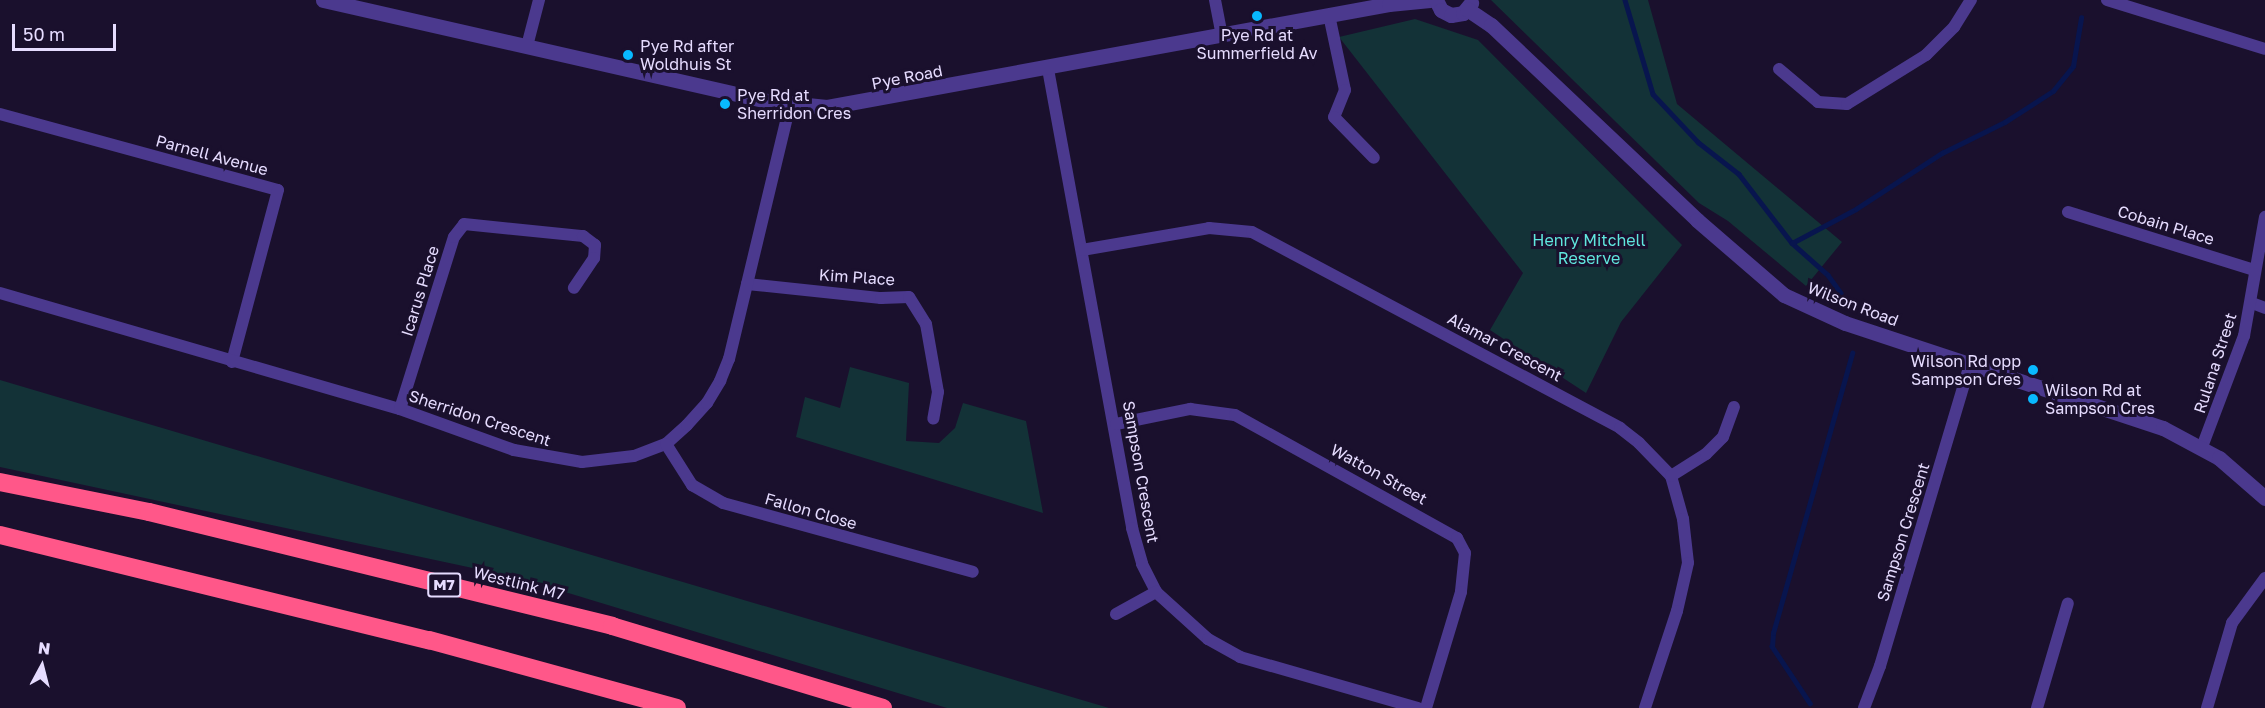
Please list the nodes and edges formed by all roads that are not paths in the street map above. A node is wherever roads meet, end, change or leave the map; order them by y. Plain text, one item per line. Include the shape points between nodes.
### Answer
1 (322, 0) edge
2 (539, 0) edge
3 (1215, 0) edge
4 (1430, 0) edge
5 (1436, 0) edge
6 (1971, 0) edge
7 (2108, 0) edge
8 (1469, 5) edge
9 (1329, 15) junction
10 (1222, 35) junction
11 (527, 46) junction
12 (2265, 49) edge
13 (1048, 69) junction
14 (1779, 69) dead end
15 (790, 105) junction
16 (0, 114) edge
17 (1374, 158) dead end
18 (2068, 212) dead end
19 (2265, 217) edge
20 (1082, 250) junction
21 (2254, 270) junction
22 (747, 284) junction
23 (574, 288) dead end
24 (0, 293) edge
25 (2252, 303) junction
26 (2265, 308) edge
27 (232, 362) junction
28 (1970, 364) junction
29 (1734, 407) dead end
30 (400, 409) junction
31 (933, 419) dead end
32 (1116, 424) junction
33 (666, 444) junction
34 (2202, 447) junction
35 (1671, 476) junction
36 (0, 482) edge
37 (2265, 498) edge
38 (0, 535) edge
39 (973, 572) dead end
40 (2265, 578) edge
41 (1156, 592) junction
42 (2068, 603) dead end
43 (1116, 614) dead end
44 (677, 708) edge
45 (883, 708) edge
46 (1418, 708) edge
47 (1426, 708) edge
48 (1645, 708) edge
49 (1864, 708) edge
50 (2037, 708) edge
51 (2207, 708) edge

1 - 11 street, Pye Road
2 - 11 street
3 - 10 street
4 - 9 street, Pye Road
5 - 8 street via 1441,10 1451,15
6 - 14 street via 1954,27 1921,59 1847,104 1818,102
7 - 12 street
8 - 28 street, Wilson Road via 1697,220 1784,295 1845,323
9 - 10 street, Pye Road
9 - 17 street via 1345,90 1334,117
10 - 13 street, Pye Road
11 - 15 street, Pye Road
13 - 15 street, Pye Road via 847,105
13 - 20 street, Sampson Crescent
15 - 22 street, Sherridon Crescent
16 - 27 street, Parnell Avenue via 278,190
18 - 21 street, Cobain Place
19 - 21 street, Rulana Street
20 - 32 street, Sampson Crescent
20 - 35 street, Alamar Crescent via 1209,228 1252,232 1620,428
21 - 25 street, Rulana Street
22 - 31 street, Kim Place via 881,298 909,297 926,324 938,392
22 - 33 street, Sherridon Crescent via 720,381 707,403
23 - 30 street, Icarus Place via 594,258 595,244 583,236 464,224 454,237
24 - 27 street, Sherridon Crescent
25 - 26 street
25 - 34 street, Rulana Street via 2219,408
27 - 30 street, Sherridon Crescent
28 - 34 street, Wilson Road via 2139,419
28 - 49 street, Sampson Crescent
29 - 35 street via 1723,437 1706,454
30 - 33 street, Sherridon Crescent via 552,460 608,461
32 - 41 street, Sampson Crescent via 1132,528 1142,564
32 - 47 street, Watton Street via 1191,409 1235,415 1457,538 1465,553 1461,592
33 - 39 street, Fallon Close via 692,484 723,503
34 - 37 street, Wilson Road
35 - 48 street via 1683,519 1688,563 1677,611
36 - 45 highway, Westlink M7 / M7 via 149,512 612,626
38 - 44 highway via 429,640
40 - 51 street via 2232,623
41 - 43 street
41 - 46 street, Sampson Crescent via 1208,639 1240,657
42 - 50 street

